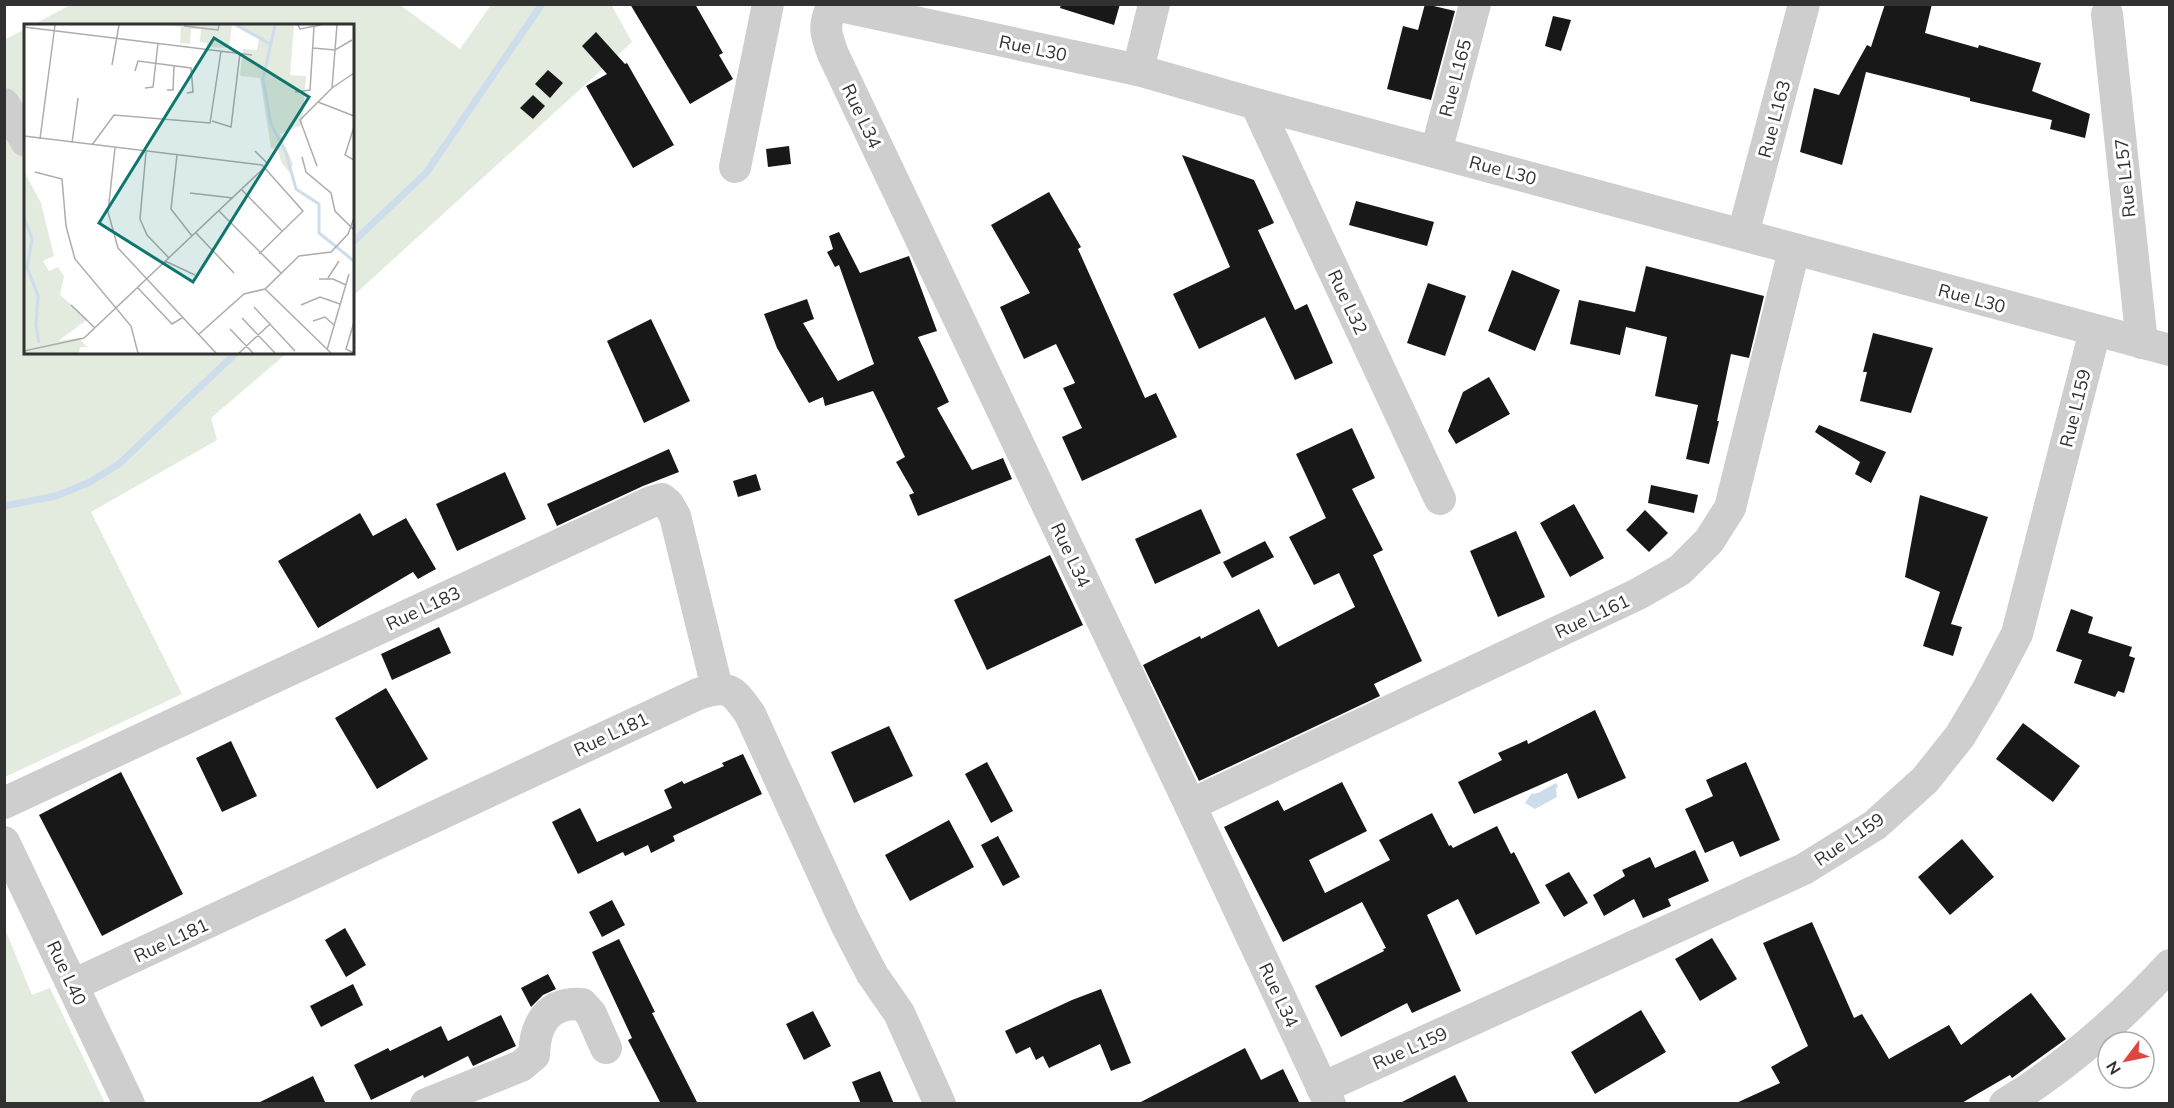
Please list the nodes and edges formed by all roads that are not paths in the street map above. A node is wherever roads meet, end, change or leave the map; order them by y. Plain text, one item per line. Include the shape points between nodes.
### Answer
1 (768, 4) edge
2 (1154, 4) edge
3 (1475, 4) edge
4 (1804, 4) edge
5 (832, 5) edge
6 (2107, 14) dead end
7 (1138, 70) junction
8 (4, 104) edge
9 (1256, 104) junction
10 (24, 138) edge
11 (1436, 152) junction
12 (735, 167) dead end
13 (1743, 234) junction
14 (1794, 250) junction
15 (2095, 331) junction
16 (2156, 347) edge
17 (1440, 499) dead end
18 (717, 688) junction
19 (4, 803) edge
20 (1190, 805) junction
21 (4, 842) edge
22 (2169, 965) edge
23 (73, 985) junction
24 (606, 1048) dead end
25 (1326, 1096) edge
26 (129, 1104) edge
27 (426, 1104) edge
28 (940, 1104) edge
29 (2006, 1104) edge

1 - 12 street
2 - 7 street
3 - 11 street, Rue L165
4 - 13 street, Rue L163
5 - 7 street, Rue L30
5 - 20 street, Rue L34 via 826,18 833,54
6 - 16 street, Rue L157
7 - 9 street, Rue L30
8 - 10 street
9 - 11 street, Rue L30
9 - 17 street, Rue L32
11 - 13 street, Rue L30
13 - 14 street, Rue L30
14 - 15 street, Rue L30
14 - 20 street, Rue L161 via 1730,508 1709,541 1680,570 1638,594
15 - 16 street, Rue L30
15 - 25 street, Rue L159 via 2017,634 1960,736 1925,780 1875,825 1804,869
18 - 19 street, Rue L183 via 675,516 662,499
18 - 23 street, Rue L181
18 - 28 street via 735,693 750,714 846,924 872,974 899,1013
20 - 25 street, Rue L34
21 - 23 street, Rue L40
22 - 29 street via 2114,1021
23 - 26 street, Rue L40
24 - 27 street via 591,1014 582,1004 570,1003 546,1014 534,1040 534,1055 521,1066

